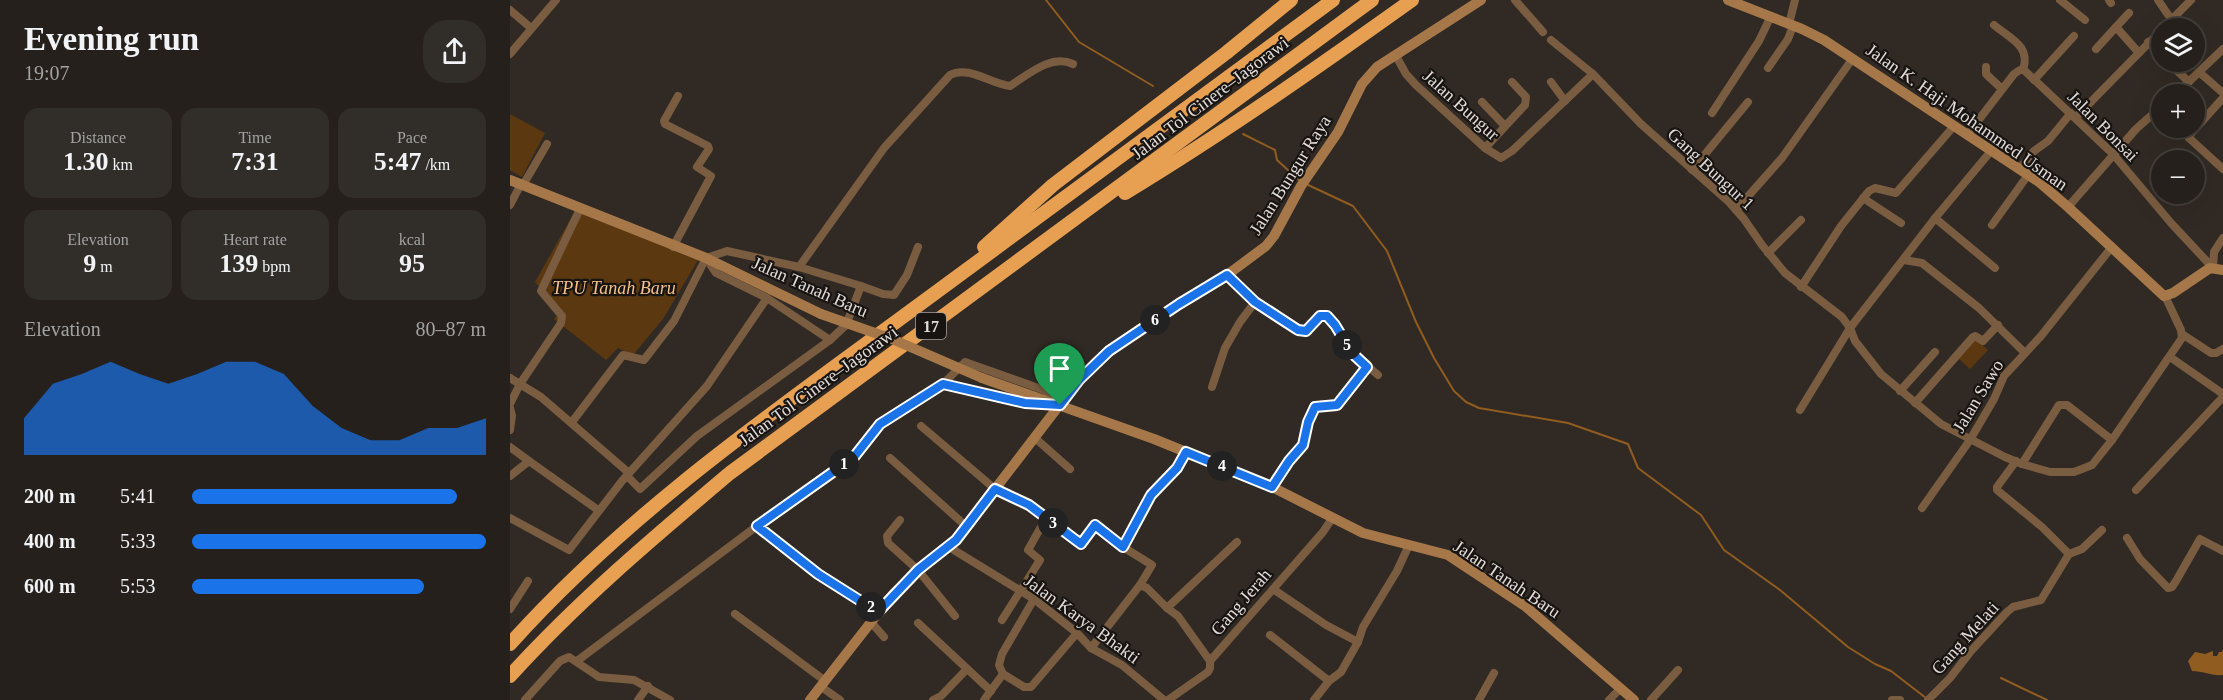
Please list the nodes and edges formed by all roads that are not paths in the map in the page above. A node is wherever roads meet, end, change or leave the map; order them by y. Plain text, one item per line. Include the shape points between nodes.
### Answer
1 (556, 0) edge
2 (1291, 0) edge
3 (1333, 0) edge
4 (1372, 0) edge
5 (1412, 0) edge
6 (1481, 0) edge
7 (1515, 0) edge
8 (1728, 0) edge
9 (1795, 0) edge
10 (2060, 0) edge
11 (2157, 0) edge
12 (2191, 0) edge
13 (510, 10) edge
14 (2129, 13) dead end
15 (1770, 18) junction
16 (2170, 18) edge
17 (2172, 18) edge
18 (2085, 20) dead end
19 (1791, 25) junction
20 (1994, 25) dead end
21 (2116, 27) junction
22 (531, 28) junction
23 (1543, 32) dead end
24 (2074, 36) dead end
25 (2151, 39) edge
26 (1551, 40) dead end
27 (2148, 42) junction
28 (2151, 45) edge
29 (2223, 49) edge
30 (2096, 50) dead end
31 (2139, 53) junction
32 (510, 54) edge
33 (1396, 56) junction
34 (1853, 58) junction
35 (1073, 64) dead end
36 (2205, 66) edge
37 (1768, 68) dead end
38 (1986, 68) dead end
39 (2023, 70) junction
40 (2178, 72) edge
41 (2199, 72) joint
42 (1593, 74) junction
43 (2034, 80) junction
44 (1512, 82) dead end
45 (1551, 82) dead end
46 (2189, 82) joint
47 (2002, 89) junction
48 (2223, 95) edge
49 (678, 96) dead end
50 (1565, 101) junction
51 (1482, 102) dead end
52 (1748, 102) dead end
53 (1712, 113) dead end
54 (2074, 115) junction
55 (2151, 115) edge
56 (1505, 126) junction
57 (1954, 126) junction
58 (1967, 135) junction
59 (547, 144) dead end
60 (1485, 148) junction
61 (1991, 151) junction
62 (2113, 154) junction
63 (2223, 169) edge
64 (1692, 170) junction
65 (2024, 172) junction
66 (510, 180) edge
67 (522, 185) junction
68 (1863, 198) junction
69 (510, 205) edge
70 (2068, 207) junction
71 (580, 209) junction
72 (1736, 210) junction
73 (1935, 218) junction
74 (1801, 220) dead end
75 (1901, 223) dead end
76 (1992, 225) dead end
77 (1052, 238) junction
78 (2223, 238) edge
79 (673, 247) junction
80 (918, 248) dead end
81 (2111, 248) junction
82 (1768, 253) junction
83 (706, 258) junction
84 (1904, 260) junction
85 (799, 267) junction
86 (1995, 268) dead end
87 (2218, 269) edge
88 (1227, 275) junction
89 (861, 286) junction
90 (1801, 286) junction
91 (2165, 296) junction
92 (767, 298) junction
93 (925, 300) junction
94 (1255, 302) junction
95 (1998, 325) junction
96 (1850, 328) junction
97 (2182, 334) junction
98 (831, 340) junction
99 (2223, 349) edge
100 (1935, 352) dead end
101 (2025, 353) junction
102 (2170, 357) junction
103 (1367, 367) junction
104 (1378, 375) dead end
105 (510, 378) edge
106 (520, 384) junction
107 (943, 384) junction
108 (1212, 387) dead end
109 (1900, 391) junction
110 (2223, 396) edge
111 (1915, 403) junction
112 (1060, 405) junction
113 (510, 406) edge
114 (1800, 410) dead end
115 (572, 422) junction
116 (921, 426) dead end
117 (510, 430) edge
118 (1035, 438) junction
119 (1970, 440) junction
120 (2112, 440) junction
121 (510, 447) edge
122 (1186, 452) junction
123 (890, 458) dead end
124 (529, 461) junction
125 (2019, 463) junction
126 (1070, 469) dead end
127 (510, 476) edge
128 (626, 476) junction
129 (1273, 485) junction
130 (995, 489) junction
131 (2136, 490) dead end
132 (1922, 508) dead end
133 (598, 510) junction
134 (1333, 517) junction
135 (510, 518) edge
136 (1046, 519) junction
137 (900, 520) dead end
138 (757, 526) junction
139 (967, 527) junction
140 (2102, 530) dead end
141 (2127, 538) dead end
142 (1238, 542) dead end
143 (1409, 545) junction
144 (1124, 546) junction
145 (949, 547) junction
146 (2223, 551) edge
147 (2069, 554) junction
148 (918, 570) junction
149 (528, 581) dead end
150 (1140, 585) junction
151 (1273, 589) junction
152 (1022, 591) junction
153 (1034, 599) junction
154 (1167, 608) junction
155 (510, 609) edge
156 (878, 612) junction
157 (735, 614) dead end
158 (955, 616) dead end
159 (1002, 620) dead end
160 (870, 621) junction
161 (918, 623) dead end
162 (1077, 633) junction
163 (1270, 635) dead end
164 (884, 636) dead end
165 (1358, 642) junction
166 (510, 644) edge
167 (1091, 648) junction
168 (577, 661) junction
169 (1210, 661) junction
170 (967, 669) junction
171 (1678, 670) dead end
172 (1494, 673) dead end
173 (1004, 674) junction
174 (510, 676) edge
175 (1329, 681) junction
176 (822, 683) junction
177 (648, 686) junction
178 (1621, 688) junction
179 (991, 691) junction
180 (525, 700) edge
181 (639, 700) edge
182 (670, 700) edge
183 (810, 700) edge
184 (840, 700) edge
185 (933, 700) edge
186 (984, 700) edge
187 (1164, 700) edge
188 (1168, 700) edge
189 (1314, 700) edge
190 (1479, 700) edge
191 (1609, 700) edge
192 (1634, 700) edge
193 (1651, 700) edge
194 (1892, 700) edge
195 (1900, 700) edge
196 (1928, 700) edge

1 - 22 street
2 - 93 highway via 1053,185
3 - 93 highway, Jalan Tol Cinere–Jagorawi / 17
4 - 77 highway, Jalan Tol Cinere–Jagorawi / 17
5 - 77 highway via 1193,151
6 - 33 street, Jalan Bungur Raya
7 - 23 street
8 - 15 street, Jalan K. Haji Mohammed Usman
9 - 19 street
10 - 18 street
11 - 16 street
12 - 17 street
13 - 22 street
14 - 21 street
15 - 19 street, Jalan K. Haji Mohammed Usman
15 - 53 street
19 - 34 street, Jalan K. Haji Mohammed Usman
19 - 37 street via 1788,39
20 - 39 street via 2023,49
21 - 30 street
21 - 31 street
22 - 32 street
24 - 43 street
25 - 27 street
26 - 42 street, Gang Bungur 1
27 - 28 street
27 - 31 street
29 - 36 street
31 - 54 street
33 - 60 street, Jalan Bungur via 1416,85
33 - 88 street, Jalan Bungur Raya via 1377,67 1362,84 1338,132 1266,246
34 - 57 street, Jalan K. Haji Mohammed Usman
34 - 72 street via 1782,158
35 - 85 street via 1055,60 1010,86 967,72 950,75 884,148
38 - 47 street via 1986,74
39 - 43 street, Jalan Bonsai
39 - 47 street via 2014,74
40 - 46 street
41 - 46 street
41 - 48 street
42 - 50 street, Jalan Bungur
42 - 64 street, Gang Bungur 1
43 - 54 street, Jalan Bonsai
44 - 56 street via 1527,101
45 - 50 street
47 - 58 street
48 - 63 street via 2188,137
49 - 79 street via 665,124 708,146 697,167 711,176
50 - 60 street, Jalan Bungur via 1505,156 1497,157
51 - 56 street
52 - 64 street
54 - 62 street, Jalan Bonsai
54 - 65 street via 2034,151
55 - 62 street
56 - 60 street
57 - 58 street, Jalan K. Haji Mohammed Usman
57 - 68 street via 1896,193 1875,188
58 - 61 street, Jalan K. Haji Mohammed Usman
59 - 67 street
61 - 65 street, Jalan K. Haji Mohammed Usman
61 - 73 street
62 - 70 street
62 - 87 street, Jalan Bonsai via 2171,223
64 - 72 street, Gang Bungur 1
65 - 70 street, Jalan K. Haji Mohammed Usman
65 - 76 street
66 - 67 street, Jalan Tanah Baru
67 - 69 street
67 - 71 street, Jalan Tanah Baru
68 - 75 street
68 - 90 street
70 - 81 street, Jalan K. Haji Mohammed Usman
71 - 79 street, Jalan Tanah Baru
71 - 106 street via 541,291 562,316 561,322
72 - 82 street, Gang Bungur 1
73 - 84 street
73 - 86 street
74 - 82 street
77 - 174 highway, Jalan Tol Cinere–Jagorawi / 17 via 730,473 626,561 545,637
78 - 87 street via 2214,252
79 - 83 street, Jalan Tanah Baru
80 - 89 street via 894,295
81 - 91 street, Jalan K. Haji Mohammed Usman
81 - 101 street, Jalan Sawo
82 - 90 street, Gang Bungur 1
83 - 85 street via 728,251
83 - 92 street via 716,273
83 - 112 street, Jalan Tanah Baru, bridge via 821,314
83 - 115 street via 674,321 644,360 623,356
84 - 95 street via 1922,263
84 - 96 street
85 - 89 street
87 - 91 street
88 - 94 street
88 - 112 street, Jalan Bungur Raya via 1109,351
89 - 98 street via 846,325
90 - 96 street, Gang Bungur 1 via 1835,310
91 - 97 street
92 - 98 street
92 - 128 street via 706,387
93 - 166 highway, Jalan Tol Cinere–Jagorawi / 17 via 717,453 619,537
94 - 103 street via 1304,332 1320,316 1327,316 1352,353
94 - 108 street via 1225,348
95 - 101 street
95 - 111 street via 1983,341 1973,337
96 - 109 street, Gang Bungur 1 via 1865,355
96 - 114 street
97 - 99 street via 2211,353
97 - 102 street
98 - 128 street via 697,436 640,489
100 - 109 street
101 - 119 street, Jalan Sawo via 2004,376
102 - 110 street
102 - 120 street
103 - 104 street
103 - 129 street via 1337,405 1315,407 1303,445
105 - 106 street
106 - 113 street
106 - 115 street
107 - 112 street via 1025,403
107 - 112 street via 965,362 1044,390
107 - 138 street via 880,424 854,457
109 - 111 street, Gang Bungur 1
110 - 131 street
111 - 119 street, Gang Bungur 1
112 - 118 street, Jalan Bungur Raya
112 - 122 street, Jalan Tanah Baru
113 - 117 street
115 - 128 street
116 - 130 street
118 - 126 street
118 - 130 street, Jalan Bungur Raya
119 - 125 street, Gang Bungur 1
119 - 132 street, Jalan Sawo
120 - 125 street, Gang Bungur 1 via 2092,465 2082,470 2050,472
120 - 125 street via 2067,405 2059,405
121 - 124 street
122 - 129 street, Jalan Tanah Baru
122 - 144 street via 1177,468 1151,495
123 - 139 street
124 - 127 street
124 - 133 street
125 - 147 street via 1997,490
128 - 133 street
129 - 134 street, Jalan Tanah Baru
130 - 136 street via 1029,505
130 - 139 street, Jalan Bungur Raya
133 - 135 street via 569,550
134 - 143 street, Jalan Tanah Baru via 1363,533
134 - 151 street, Gang Jerah
136 - 144 street via 1081,544 1095,525
136 - 152 street via 1028,550 1040,560
137 - 148 street via 887,536 888,543
138 - 156 street via 818,574
138 - 168 street
139 - 145 street, Jalan Bungur Raya
140 - 147 street, Gang Melati via 2082,549
141 - 146 street via 2140,559 2168,588 2200,539
142 - 154 street
143 - 165 street
143 - 178 street, Jalan Tanah Baru via 1455,559 1531,611
144 - 150 street via 1152,565
145 - 148 street, Jalan Bungur Raya
145 - 152 street, Jalan Karya Bhakti
147 - 196 street, Gang Melati via 2041,600 2007,612
148 - 156 street, Jalan Bungur Raya
148 - 158 street
149 - 155 street
150 - 154 street
150 - 167 street
151 - 165 street
151 - 169 street, Gang Jerah
152 - 153 street, Jalan Karya Bhakti
152 - 159 street
153 - 162 street, Jalan Karya Bhakti
153 - 173 street via 1002,654 999,665
154 - 169 street via 1178,616
156 - 160 street, Jalan Bungur Raya
157 - 176 street
160 - 164 street
160 - 176 street, Jalan Bungur Raya
161 - 170 street
162 - 167 street, Jalan Karya Bhakti
162 - 173 street via 1031,687 1024,687
163 - 175 street
165 - 175 street via 1341,672
167 - 187 street, Jalan Karya Bhakti via 1122,665
168 - 177 street via 599,677 634,680
168 - 180 street via 570,657 560,661
169 - 188 street, Gang Jerah via 1205,675
170 - 179 street
170 - 185 street
171 - 193 street
172 - 190 street
173 - 179 street
175 - 189 street
176 - 183 street, Jalan Bungur Raya
176 - 184 street
177 - 181 street
177 - 182 street
178 - 191 street
178 - 192 street, Jalan Tanah Baru
179 - 186 street
194 - 195 street

